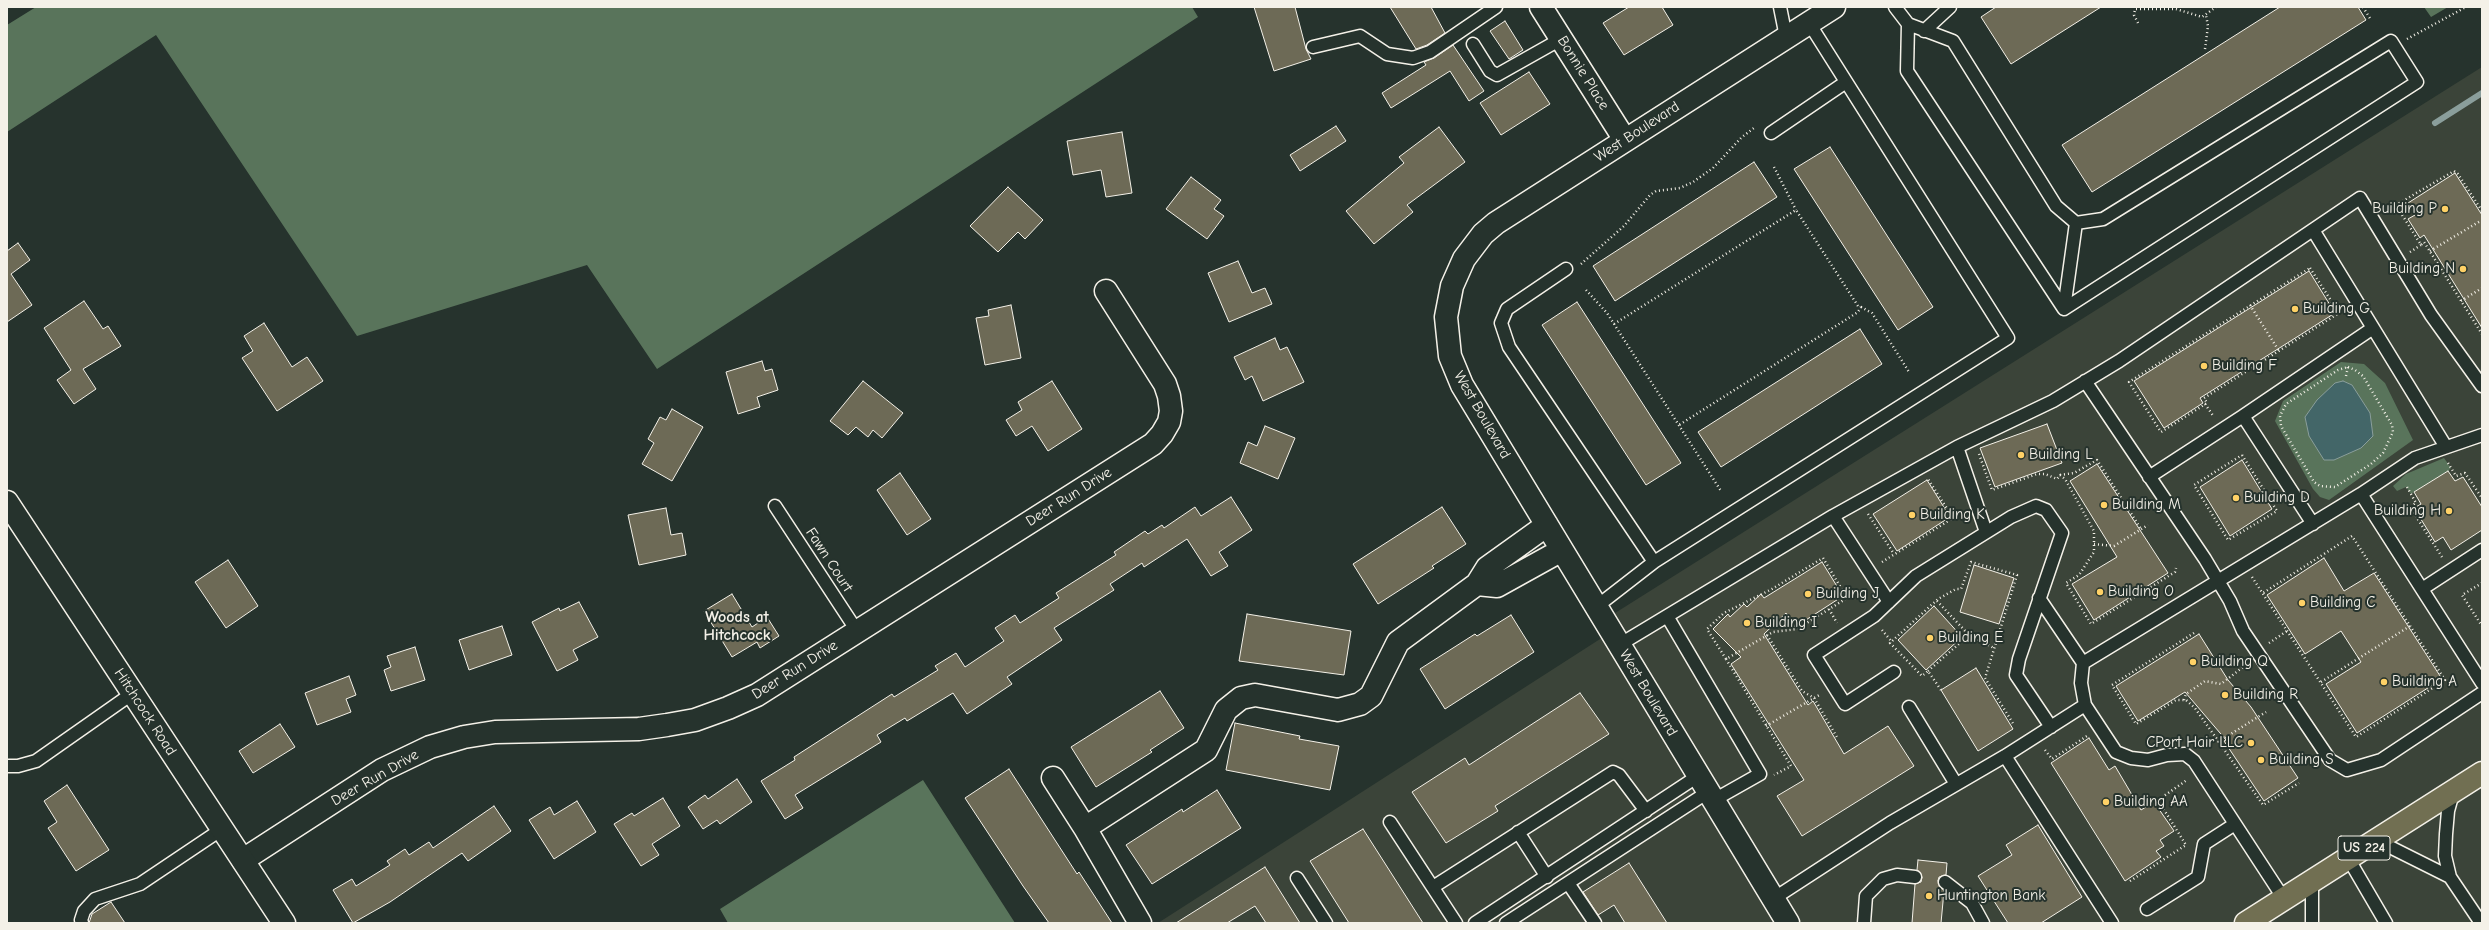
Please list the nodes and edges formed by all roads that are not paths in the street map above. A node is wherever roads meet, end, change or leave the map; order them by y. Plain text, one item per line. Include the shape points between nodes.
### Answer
1 (1496, 7) edge
2 (1541, 7) edge
3 (1780, 7) edge
4 (1895, 7) edge
5 (1950, 7) edge
6 (1830, 8) edge
7 (1809, 23) junction
8 (1908, 24) junction
9 (1924, 31) junction
10 (1786, 37) junction
11 (1561, 39) junction
12 (1473, 44) dead end
13 (1313, 47) dead end
14 (1846, 82) junction
15 (1771, 133) dead end
16 (1625, 140) junction
17 (2076, 223) junction
18 (2313, 230) junction
19 (1566, 269) dead end
20 (1106, 290) dead end
21 (2064, 309) junction
22 (2373, 328) junction
23 (2085, 381) junction
24 (2482, 386) edge
25 (2243, 416) junction
26 (2482, 435) edge
27 (1957, 447) junction
28 (2446, 447) junction
29 (2149, 477) junction
30 (2360, 494) junction
31 (7, 502) edge
32 (775, 506) dead end
33 (1833, 516) junction
34 (2312, 524) junction
35 (1547, 525) junction
36 (1986, 532) junction
37 (1562, 550) junction
38 (2482, 550) edge
39 (1654, 562) junction
40 (2219, 581) junction
41 (1477, 584) junction
42 (2422, 589) junction
43 (2039, 598) junction
44 (1889, 602) junction
45 (1596, 607) junction
46 (1667, 616) junction
47 (857, 631) junction
48 (1619, 645) junction
49 (2083, 663) junction
50 (1894, 672) dead end
51 (2482, 683) edge
52 (133, 693) junction
53 (2482, 693) edge
54 (2085, 705) junction
55 (1909, 708) dead end
56 (2051, 727) junction
57 (2005, 756) junction
58 (7, 766) edge
59 (2482, 772) edge
60 (1053, 778) dead end
61 (1956, 784) junction
62 (1707, 789) junction
63 (2454, 790) junction
64 (1646, 811) junction
65 (1390, 822) dead end
66 (2235, 824) junction
67 (1085, 828) junction
68 (222, 829) junction
69 (1518, 832) junction
70 (2373, 842) junction
71 (2348, 858) junction
72 (243, 860) junction
73 (1547, 877) junction
74 (1915, 877) dead end
75 (2450, 877) junction
76 (1297, 878) dead end
77 (2312, 881) junction
78 (1945, 882) dead end
79 (1568, 883) junction
80 (1433, 887) junction
81 (1773, 899) junction
82 (2284, 899) junction
83 (2147, 909) dead end
84 (2107, 921) edge
85 (2253, 921) edge
86 (1786, 922) edge
87 (2385, 922) edge
88 (82, 923) edge
89 (284, 923) edge
90 (1140, 923) edge
91 (1326, 923) edge
92 (1456, 923) edge
93 (1475, 923) edge
94 (1506, 923) edge
95 (1595, 923) edge
96 (1864, 923) edge
97 (1983, 923) edge
98 (2312, 923) edge
99 (2481, 923) edge

1 - 13 lane via 1430,52 1413,58 1387,54 1360,36
2 - 11 street, Bonnie Place
3 - 10 lane
4 - 8 lane
5 - 9 lane
6 - 7 street, West Boulevard
7 - 10 street, West Boulevard
7 - 14 lane
8 - 9 lane
8 - 21 lane via 1907,71
9 - 17 lane via 1953,41 2056,206
10 - 16 street, West Boulevard
11 - 12 lane via 1497,74 1490,71
11 - 16 street, Bonnie Place
14 - 15 lane
14 - 39 lane via 2008,338
16 - 35 street, West Boulevard via 1483,234 1464,259 1448,300 1446,331 1456,373
17 - 21 lane
17 - 21 lane via 2103,219 2391,41 2418,82
18 - 22 lane
18 - 23 lane
18 - 24 lane via 2360,198 2431,316
19 - 39 lane via 1508,309 1501,323 1509,347
20 - 47 street, Deer Run Drive via 1167,390 1171,411 1169,422 1162,434 1153,444
22 - 25 lane
22 - 28 lane
23 - 27 lane via 2053,401
23 - 29 lane
25 - 29 lane
25 - 34 lane
26 - 28 lane
27 - 33 lane
27 - 36 lane
28 - 30 lane via 2415,458
29 - 40 lane
30 - 34 lane
30 - 42 lane
31 - 52 street, Hitchcock Road
32 - 47 lane, Fawn Court
33 - 44 lane
33 - 46 lane
34 - 40 lane
35 - 37 street, West Boulevard
35 - 41 street via 1487,568
36 - 43 lane via 2036,506 2046,510 2062,533
36 - 44 lane via 1916,576
37 - 41 street via 1497,586
37 - 45 street, West Boulevard
38 - 42 lane
39 - 45 lane
40 - 49 lane
40 - 53 lane via 2243,631 2256,651 2330,760 2347,770 2380,760
41 - 67 street via 1398,642 1371,696 1360,704 1338,710 1255,695 1241,698 1226,710 1206,750
42 - 51 lane
43 - 49 lane
43 - 56 lane via 2016,675
44 - 50 lane via 1874,616 1814,655 1845,704
45 - 48 street, West Boulevard
46 - 48 lane
46 - 62 lane via 1760,774
47 - 72 street, Deer Run Drive via 757,695 694,720 639,729 495,732 464,737 430,747 382,770
48 - 62 street, West Boulevard
49 - 54 lane via 2081,683
52 - 58 lane via 36,760 18,766
52 - 68 street, Hitchcock Road
54 - 56 lane
54 - 66 lane via 2116,752 2131,758 2148,760 2171,754 2184,754 2194,761
55 - 61 lane
56 - 57 lane
57 - 61 lane
57 - 84 lane
59 - 63 main road, US 224
60 - 67 street
61 - 81 lane via 1890,823
62 - 64 lane
62 - 79 lane
62 - 81 street, West Boulevard
63 - 70 main road, US 224
63 - 75 lane via 2448,811 2446,834 2445,856
64 - 69 lane via 1619,774 1613,772
64 - 73 lane
65 - 80 lane
66 - 82 lane
66 - 83 lane via 2204,844 2198,877
67 - 90 street
68 - 72 street, Hitchcock Road
68 - 88 lane via 140,884 95,899 84,911
69 - 73 lane
69 - 80 lane
70 - 71 main road, US 224
70 - 75 lane via 2386,845
71 - 77 main road, US 224
71 - 87 lane
72 - 89 street, Hitchcock Road
73 - 93 lane
74 - 96 lane via 1897,875 1883,879 1866,896
75 - 99 lane
76 - 91 lane
77 - 82 main road, US 224
77 - 98 lane
78 - 97 lane via 1972,903
79 - 94 lane
79 - 95 lane
80 - 92 lane
81 - 86 street, West Boulevard
82 - 85 main road, US 224

